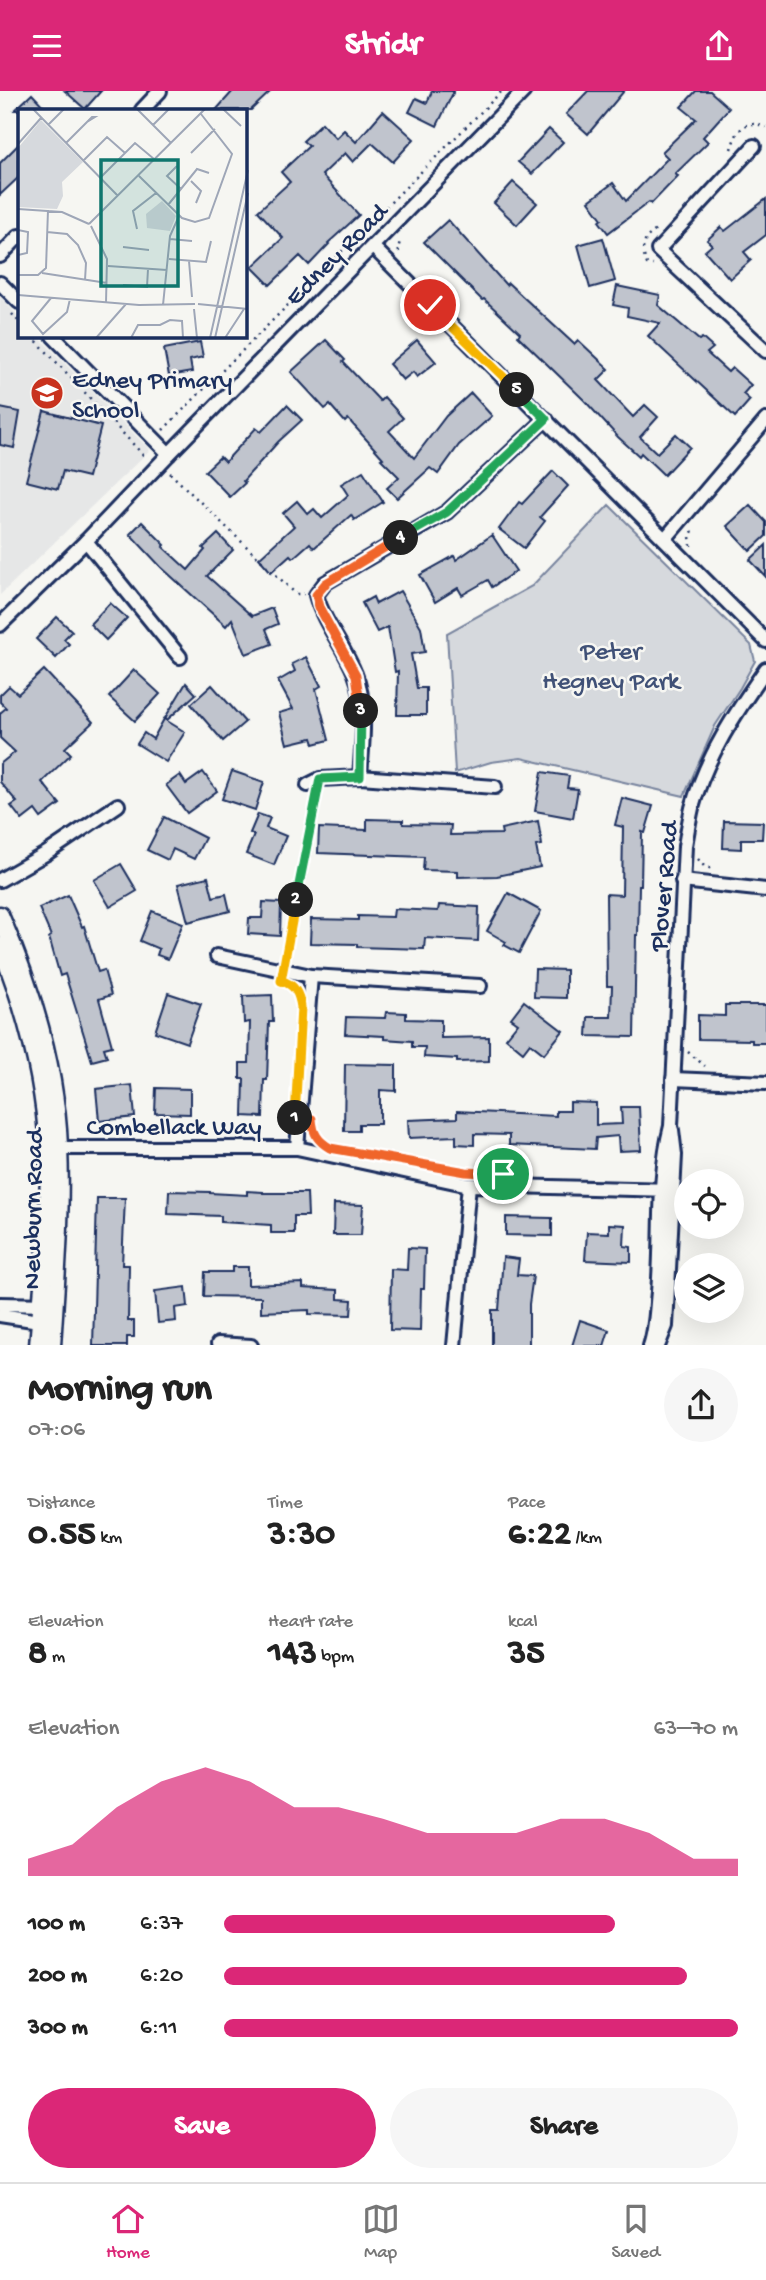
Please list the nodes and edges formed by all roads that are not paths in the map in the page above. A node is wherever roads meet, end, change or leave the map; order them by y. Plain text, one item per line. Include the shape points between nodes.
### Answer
1 (160, 91) edge
2 (524, 91) edge
3 (143, 109) edge
4 (754, 146) dead end
5 (18, 237) edge
6 (373, 247) junction
7 (0, 256) edge
8 (0, 283) edge
9 (18, 301) edge
10 (54, 338) edge
11 (766, 351) edge
12 (546, 419) junction
13 (766, 420) edge
14 (161, 462) junction
15 (665, 539) junction
16 (86, 541) junction
17 (0, 625) edge
18 (766, 641) edge
19 (180, 657) dead end
20 (766, 669) edge
21 (360, 777) junction
22 (314, 782) road end
23 (495, 787) dead end
24 (118, 805) dead end
25 (0, 880) edge
26 (682, 881) junction
27 (766, 890) edge
28 (0, 915) edge
29 (0, 945) edge
30 (217, 956) dead end
31 (310, 976) junction
32 (480, 985) dead end
33 (673, 1079) junction
34 (766, 1083) edge
35 (54, 1148) junction
36 (297, 1148) junction
37 (469, 1185) junction
38 (667, 1189) junction
39 (0, 1304) edge
40 (47, 1314) junction
41 (0, 1315) edge
42 (218, 1344) dead end
43 (38, 1345) edge
44 (52, 1345) edge
45 (234, 1345) edge
46 (454, 1345) edge
47 (650, 1345) edge
48 (658, 1345) edge

1 - 3 street
2 - 6 street, Edney Road
4 - 11 street via 658,250
5 - 7 street
6 - 12 street
6 - 14 street, Edney Road
8 - 9 street
10 - 14 street via 154,439
12 - 15 street
12 - 21 street via 447,512 326,583 316,595 356,675 362,729
13 - 15 street
14 - 16 street, Edney Road
15 - 18 street
16 - 17 street, Edney Road
16 - 19 street
20 - 26 street, Plover Road via 716,747 692,807
21 - 22 street
21 - 23 street
24 - 25 street
26 - 27 street
26 - 33 street, Plover Road
28 - 35 street, Newburn Road via 24,972 47,1055 54,1095
29 - 35 street, Newburn Road via 18,990
30 - 31 street
31 - 32 street
31 - 36 street
33 - 34 street
33 - 38 street, Plover Road via 665,1149
35 - 36 street, Combellack Way
35 - 40 street, Newburn Road
36 - 37 street, Combellack Way
37 - 38 street, Combellack Way
37 - 46 street
38 - 47 street, Plover Road
38 - 48 street, Plover Road via 666,1326
39 - 40 street
40 - 41 street
40 - 43 street, Newburn Road
40 - 44 street, Newburn Road
42 - 45 street

